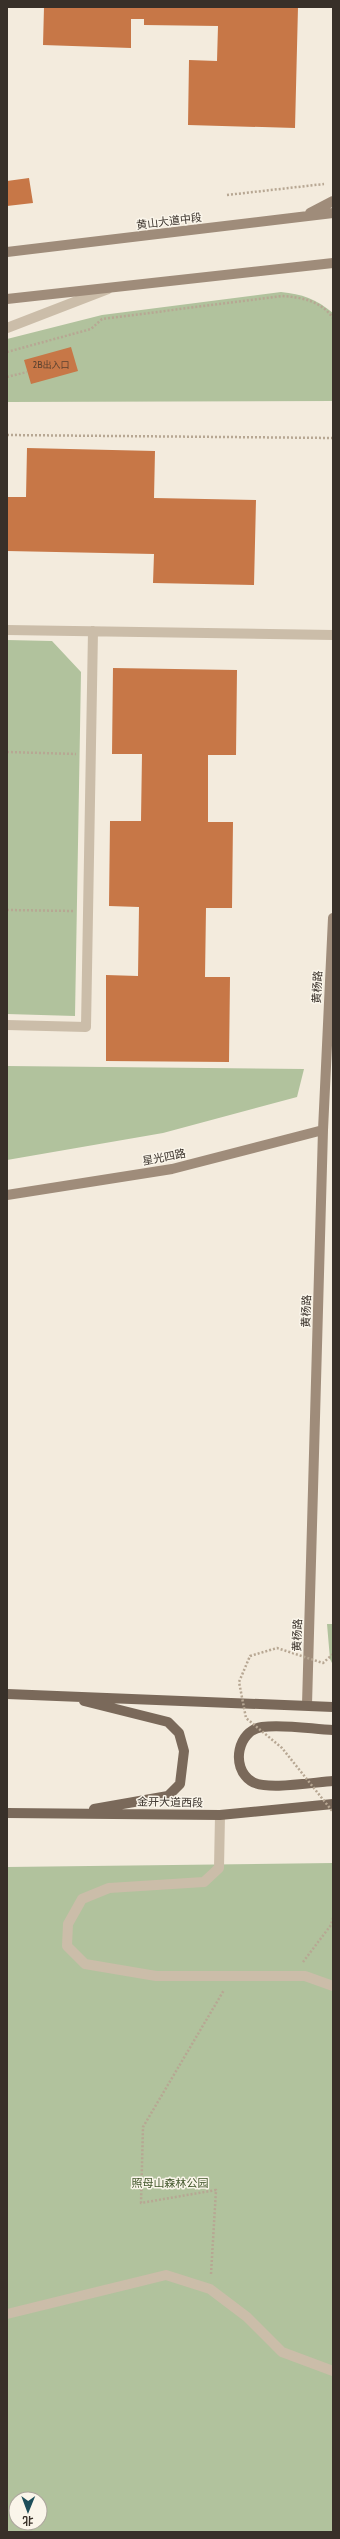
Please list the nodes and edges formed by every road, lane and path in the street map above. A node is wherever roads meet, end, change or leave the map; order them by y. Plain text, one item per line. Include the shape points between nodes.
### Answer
1 (324, 184) dead end
2 (227, 195) dead end
3 (333, 201) edge
4 (333, 213) edge
5 (300, 217) junction
6 (7, 252) edge
7 (333, 263) edge
8 (115, 287) junction
9 (7, 299) edge
10 (333, 318) edge
11 (7, 328) edge
12 (7, 352) edge
13 (28, 372) dead end
14 (7, 377) edge
15 (7, 435) edge
16 (333, 438) edge
17 (7, 630) edge
18 (94, 631) junction
19 (333, 635) edge
20 (7, 752) edge
21 (91, 754) junction
22 (7, 910) edge
23 (88, 911) junction
24 (333, 918) edge
25 (331, 1007) edge
26 (7, 1025) edge
27 (323, 1130) junction
28 (7, 1195) edge
29 (333, 1654) edge
30 (7, 1694) edge
31 (63, 1696) junction
32 (307, 1705) junction
33 (333, 1707) edge
34 (333, 1730) edge
35 (333, 1781) edge
36 (333, 1804) edge
37 (333, 1812) edge
38 (7, 1813) edge
39 (69, 1813) junction
40 (220, 1815) junction
41 (333, 1918) edge
42 (233, 1976) junction
43 (292, 1976) junction
44 (333, 1986) edge
45 (210, 2289) junction
46 (7, 2314) edge
47 (333, 2371) edge

1 - 2 path
3 - 5 street
4 - 5 street, 黄山大道中段
5 - 6 street, 黄山大道中段
7 - 8 street
8 - 9 street
8 - 11 lane
10 - 12 path via 318,304 300,297 282,296 102,319 90,329
13 - 14 path
15 - 16 path
17 - 18 lane
18 - 19 lane
18 - 21 lane
20 - 21 path
21 - 23 lane
22 - 23 path
23 - 26 lane via 86,1027
24 - 25 street, 黄杨路
25 - 27 street, 黄杨路
27 - 28 street, 星光四路 via 172,1169
27 - 32 street, 黄杨路
29 - 37 path, bridge via 323,1663 277,1648 250,1656 239,1682 246,1718 282,1748
30 - 31 main road
31 - 32 main road
31 - 39 main road via 168,1722 179,1733 184,1751 180,1784 168,1796
32 - 33 main road
34 - 35 main road via 262,1727 246,1734 239,1749 240,1768 251,1782 266,1785
36 - 40 main road, 金开大道西段
38 - 39 main road, 金开大道西段
39 - 40 main road, 金开大道西段
40 - 42 lane via 219,1868 204,1882 109,1888 82,1898 68,1924 67,1946 85,1964 156,1976
41 - 43 path via 331,1925
42 - 43 lane
42 - 45 path via 143,2127 140,2203 216,2190
43 - 44 lane via 305,1976
45 - 46 lane via 166,2275
45 - 47 lane via 247,2317 282,2352

